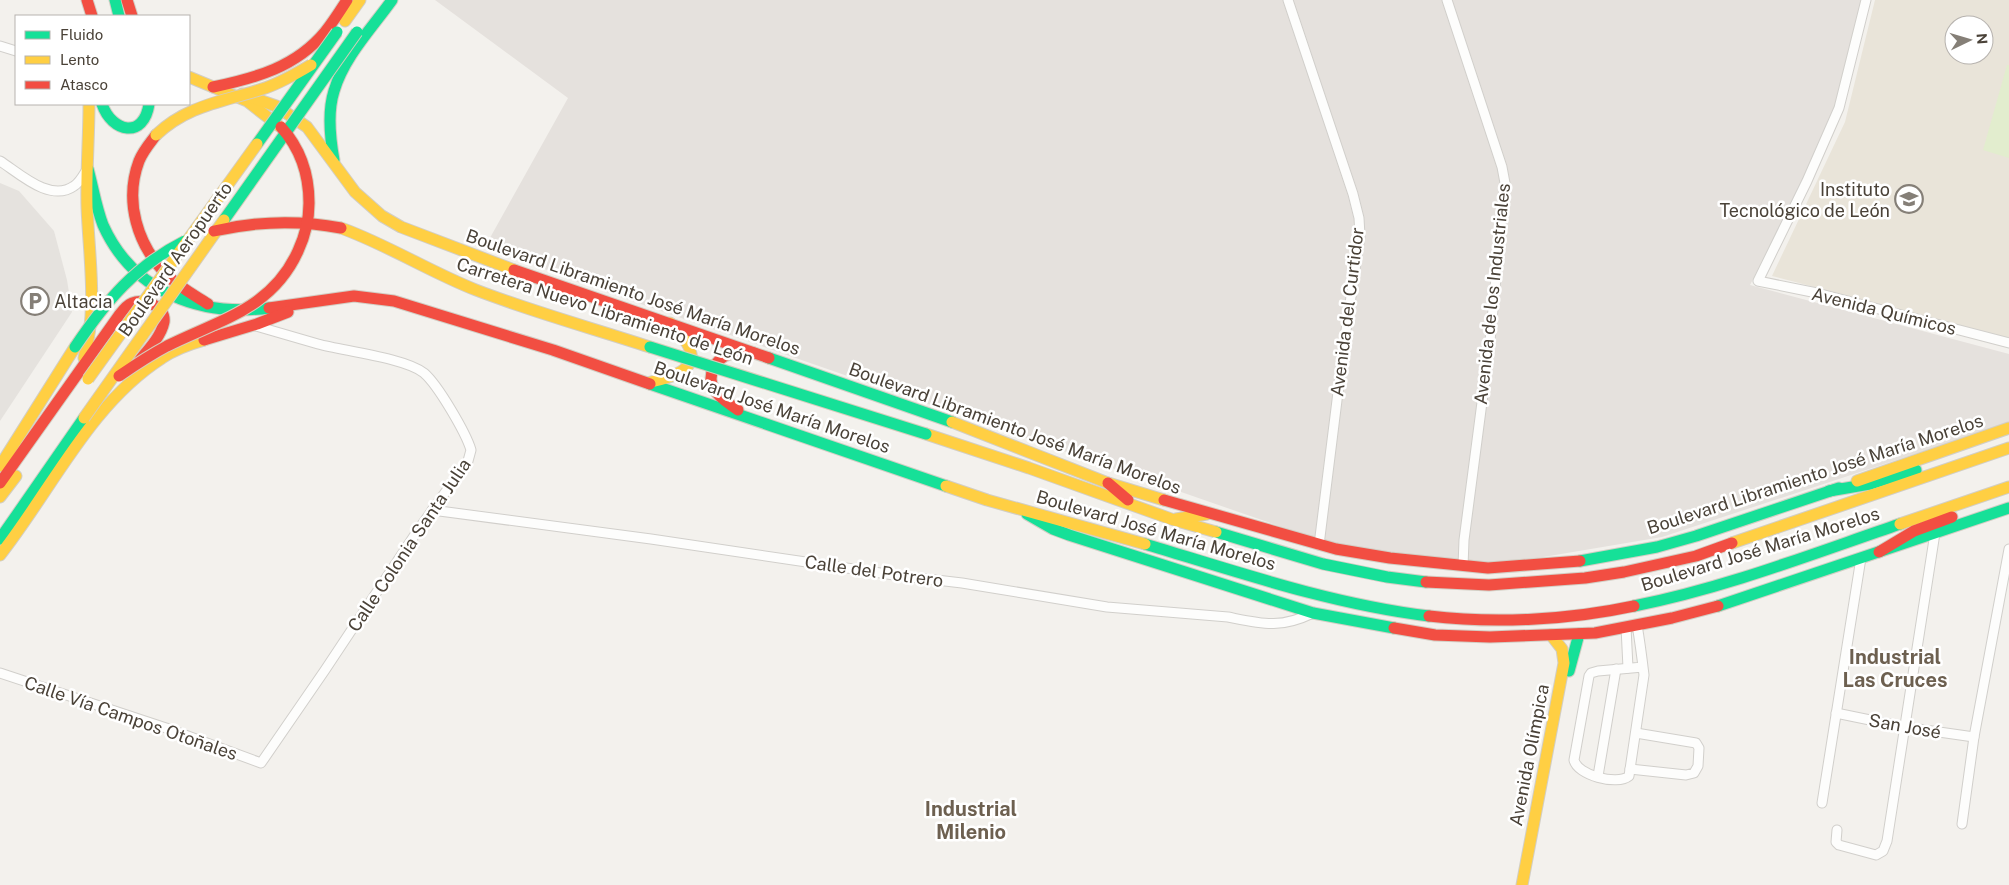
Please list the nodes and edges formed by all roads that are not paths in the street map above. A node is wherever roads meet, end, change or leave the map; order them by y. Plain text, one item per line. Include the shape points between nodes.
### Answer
1 (87, 0) edge
2 (115, 0) edge
3 (127, 0) edge
4 (347, 0) edge
5 (360, 0) edge
6 (382, 0) edge
7 (392, 0) edge
8 (1288, 0) edge
9 (1447, 0) edge
10 (1866, 0) edge
11 (87, 15) edge
12 (92, 15) edge
13 (119, 15) edge
14 (132, 15) edge
15 (325, 32) junction
16 (0, 46) edge
17 (15, 51) edge
18 (317, 61) junction
19 (190, 77) edge
20 (213, 87) junction
21 (334, 92) junction
22 (89, 105) edge
23 (101, 105) edge
24 (148, 105) edge
25 (334, 160) junction
26 (0, 161) edge
27 (88, 169) junction
28 (305, 303) junction
29 (211, 306) junction
30 (670, 323) junction
31 (253, 325) junction
32 (2009, 343) edge
33 (754, 353) junction
34 (649, 383) junction
35 (66, 392) junction
36 (97, 399) junction
37 (103, 413) junction
38 (746, 416) junction
39 (2009, 428) edge
40 (926, 434) joint
41 (2009, 447) edge
42 (1, 464) edge
43 (0, 483) edge
44 (1108, 483) junction
45 (2009, 488) edge
46 (1829, 491) junction
47 (2009, 494) edge
48 (0, 497) edge
49 (1015, 508) junction
50 (1137, 508) junction
51 (2009, 508) edge
52 (432, 510) junction
53 (1207, 514) junction
54 (1174, 520) junction
55 (1936, 534) junction
56 (0, 539) edge
57 (1319, 545) junction
58 (2009, 549) edge
59 (1879, 552) junction
60 (0, 555) edge
61 (1861, 558) junction
62 (1463, 566) junction
63 (1313, 612) junction
64 (1632, 626) junction
65 (1579, 634) junction
66 (1551, 635) junction
67 (1643, 667) junction
68 (1628, 668) junction
69 (1616, 669) junction
70 (0, 673) edge
71 (1836, 712) junction
72 (1904, 727) junction
73 (1636, 733) junction
74 (1974, 737) junction
75 (261, 763) joint
76 (1630, 770) junction
77 (1598, 776) junction
78 (1822, 803) dead end
79 (1962, 824) dead end
80 (1837, 830) dead end
81 (1522, 885) edge
82 (1530, 885) edge

1 - 11 main road
1 - 12 main road
2 - 13 main road
3 - 14 main road
4 - 15 main road
5 - 18 main road, Boulevard Aeropuerto, bridge
6 - 36 main road, Boulevard Aeropuerto, bridge
7 - 21 main road via 343,71
8 - 57 street, Avenida del Curtidor via 1359,218 1360,236
9 - 62 street, Avenida de los Industriales via 1505,183
10 - 32 street, Avenida Químicos via 1836,117 1758,281
15 - 20 main road via 306,52 278,70
15 - 21 main road via 316,52 301,72 298,85 301,96 306,100 318,100
16 - 17 street
18 - 29 main road, bridge via 265,88 209,104 168,122 140,159 133,190 140,237 166,275
18 - 48 main road, Boulevard Aeropuerto, bridge
19 - 20 main road
20 - 25 main road, Boulevard Libramiento José María Morelos via 252,96 278,108 307,128
20 - 36 main road, bridge via 247,101 279,126 296,148 308,188 309,216 301,250 282,280 259,301 148,355
21 - 25 main road via 329,124
22 - 27 main road
23 - 24 main road via 111,122 126,128 143,122 148,115
25 - 30 main road, Boulevard Libramiento José María Morelos via 364,202 401,227
26 - 27 street via 47,190 75,186
27 - 29 main road, Boulevard José María Morelos via 103,224 123,258 138,275 176,299
27 - 35 main road via 91,330 83,360
28 - 29 main road, Boulevard José María Morelos via 247,311
28 - 31 main road
28 - 34 main road, Boulevard José María Morelos via 354,296 400,302
30 - 33 main road, Boulevard Libramiento José María Morelos
30 - 34 main road via 690,343 691,364 675,377
31 - 37 main road via 165,356 134,378
31 - 52 street, Calle Colonia Santa Julia via 413,367 435,384 471,450 468,461
33 - 38 main road via 720,358 710,378 716,392
33 - 44 main road, Boulevard Libramiento José María Morelos via 951,422
34 - 38 main road, Boulevard José María Morelos
35 - 37 main road via 127,306 139,301 152,304 162,311 164,325
35 - 43 main road
36 - 56 main road, Boulevard Aeropuerto, bridge
37 - 60 main road
38 - 49 main road, Boulevard José María Morelos
39 - 46 main road, Boulevard Libramiento José María Morelos
40 - 42 main road, Carretera Nuevo Libramiento de León, bridge via 476,290 417,264 376,241 341,228 276,221 234,226 193,238 160,254 135,272 102,306
40 - 50 main road, Boulevard José María Morelos
41 - 46 main road via 1976,452 1870,484
41 - 54 main road, Boulevard José María Morelos via 1696,556 1624,572 1555,582 1461,584 1388,577 1323,564
44 - 50 main road
44 - 53 main road, Boulevard Libramiento José María Morelos
45 - 49 main road, Boulevard José María Morelos via 1665,600 1584,615 1533,618 1445,618 1354,604
46 - 62 main road, Boulevard Libramiento José María Morelos via 1657,547 1566,563
47 - 59 main road via 1914,531
49 - 63 main road via 1053,529
50 - 54 main road, Boulevard José María Morelos
51 - 55 main road
52 - 63 street, Calle del Potrero via 1106,606 1282,624
52 - 75 street, Calle Colonia Santa Julia
53 - 54 main road
53 - 57 main road, Boulevard Libramiento José María Morelos
55 - 59 main road
55 - 72 street
57 - 62 main road, Boulevard Libramiento José María Morelos via 1390,558
58 - 74 street
59 - 61 main road
61 - 64 main road via 1731,603
61 - 71 street
63 - 66 main road via 1435,635
64 - 65 main road
64 - 67 street
64 - 68 street
65 - 66 main road
65 - 82 main road, Avenida Olímpica via 1570,660
66 - 81 main road, Avenida Olímpica via 1562,649 1564,663
67 - 68 street
67 - 73 street
68 - 69 street
69 - 77 street
69 - 77 street via 1594,672 1589,676 1576,747 1576,766
70 - 75 street, Calle Vía Campos Otoñales
71 - 72 street, San José
71 - 78 street
72 - 74 street, San José
72 - 80 street via 1883,851 1876,855 1839,845 1836,842
73 - 76 street
73 - 76 street via 1696,743 1700,748 1698,766 1694,773 1686,775
74 - 79 street
76 - 77 street via 1629,776 1620,780

